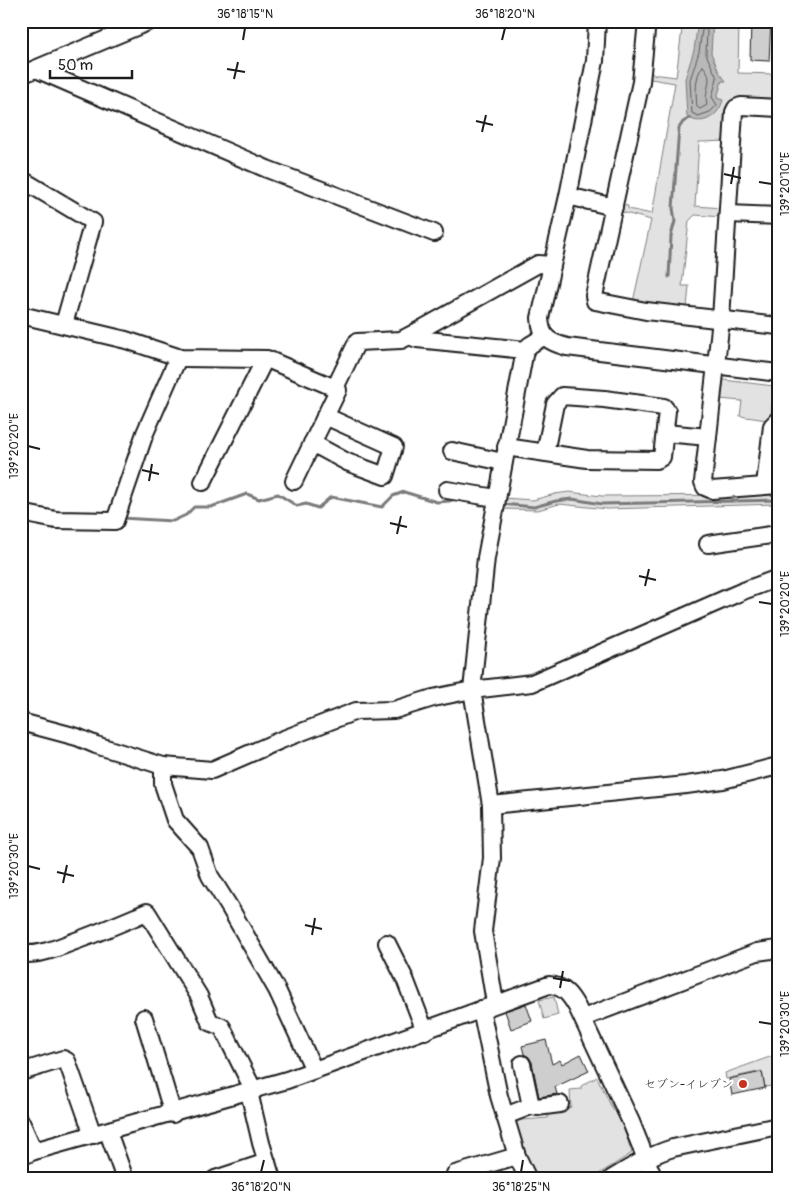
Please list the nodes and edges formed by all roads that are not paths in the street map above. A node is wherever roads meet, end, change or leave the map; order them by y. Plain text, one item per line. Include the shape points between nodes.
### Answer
1 (150, 21) edge
2 (597, 21) edge
3 (646, 21) edge
4 (29, 72) edge
5 (778, 108) edge
6 (21, 179) edge
7 (568, 196) junction
8 (614, 207) junction
9 (728, 214) junction
10 (778, 216) edge
11 (434, 233) dead end
12 (552, 265) junction
13 (21, 315) edge
14 (721, 319) junction
15 (64, 324) junction
16 (778, 326) edge
17 (409, 336) junction
18 (545, 336) junction
19 (525, 350) junction
20 (178, 358) junction
21 (264, 360) junction
22 (716, 366) junction
23 (778, 373) edge
24 (335, 388) junction
25 (325, 416) junction
26 (778, 420) edge
27 (666, 433) junction
28 (708, 437) junction
29 (312, 443) junction
30 (452, 451) dead end
31 (545, 453) junction
32 (505, 454) junction
33 (294, 481) dead end
34 (204, 482) dead end
35 (771, 485) edge
36 (447, 490) dead end
37 (496, 498) junction
38 (21, 513) edge
39 (778, 534) edge
40 (708, 544) dead end
41 (778, 578) edge
42 (472, 690) junction
43 (21, 722) edge
44 (163, 766) junction
45 (778, 766) edge
46 (491, 805) junction
47 (387, 943) dead end
48 (778, 949) edge
49 (22, 954) edge
50 (488, 1006) junction
51 (144, 1018) dead end
52 (583, 1018) junction
53 (425, 1030) junction
54 (522, 1064) dead end
55 (314, 1070) junction
56 (21, 1072) edge
57 (251, 1091) junction
58 (560, 1104) dead end
59 (531, 1106) junction
60 (173, 1114) junction
61 (505, 1116) junction
62 (21, 1122) edge
63 (778, 1126) edge
64 (100, 1133) junction
65 (28, 1154) edge
66 (517, 1156) junction
67 (646, 1159) junction
68 (267, 1162) junction
69 (125, 1179) edge
70 (215, 1179) edge
71 (272, 1179) edge
72 (456, 1179) edge
73 (528, 1179) edge
74 (611, 1179) edge
75 (654, 1179) edge

1 - 4 street
2 - 7 street via 595,61
3 - 8 street via 641,82
4 - 11 street
5 - 9 street via 741,106 734,112
6 - 15 street via 93,222
7 - 8 street
7 - 12 street
8 - 14 street via 595,301 646,311
9 - 10 street
9 - 14 street
12 - 17 street via 538,264
12 - 18 street via 540,318
13 - 15 street
14 - 16 street
14 - 22 street
15 - 20 street
17 - 19 street
17 - 24 street via 401,340 357,342
18 - 19 street
18 - 22 street via 567,346
19 - 32 street
20 - 21 street
20 - 38 street via 145,433 115,521 56,520
21 - 24 street
21 - 34 street
22 - 23 street
22 - 28 street
24 - 25 street via 338,390
25 - 29 street
25 - 29 street via 394,447 385,476 347,462
26 - 35 street via 772,426
27 - 28 street
27 - 31 street via 662,457 657,460 587,459
27 - 31 street via 664,407 562,396 555,404
28 - 35 street via 705,487 712,490
29 - 33 street
30 - 32 street
31 - 32 street
32 - 37 street
36 - 37 street
37 - 42 street
39 - 40 street
41 - 42 street via 532,683
42 - 44 street via 394,710 356,711 212,770
42 - 46 street
43 - 44 street
44 - 55 street via 163,784 175,820 200,848 210,876 276,990
45 - 46 street via 723,780
46 - 50 street via 492,858 483,932
47 - 53 street
48 - 52 street via 757,952
49 - 57 street via 48,951 101,933 147,912 199,996 210,1022 222,1027
50 - 52 street via 556,985 571,996
50 - 53 street
50 - 61 street via 494,1075
51 - 60 street
52 - 67 street
53 - 55 street
54 - 59 street
55 - 57 street
56 - 64 street via 63,1059 67,1061
57 - 60 street
57 - 68 street
58 - 59 street
59 - 61 street
60 - 64 street
61 - 66 street
62 - 65 street
63 - 67 street via 673,1148
64 - 65 street
64 - 69 street
66 - 72 street via 455,1174
66 - 73 street
67 - 74 street
67 - 75 street
68 - 70 street
68 - 71 street

